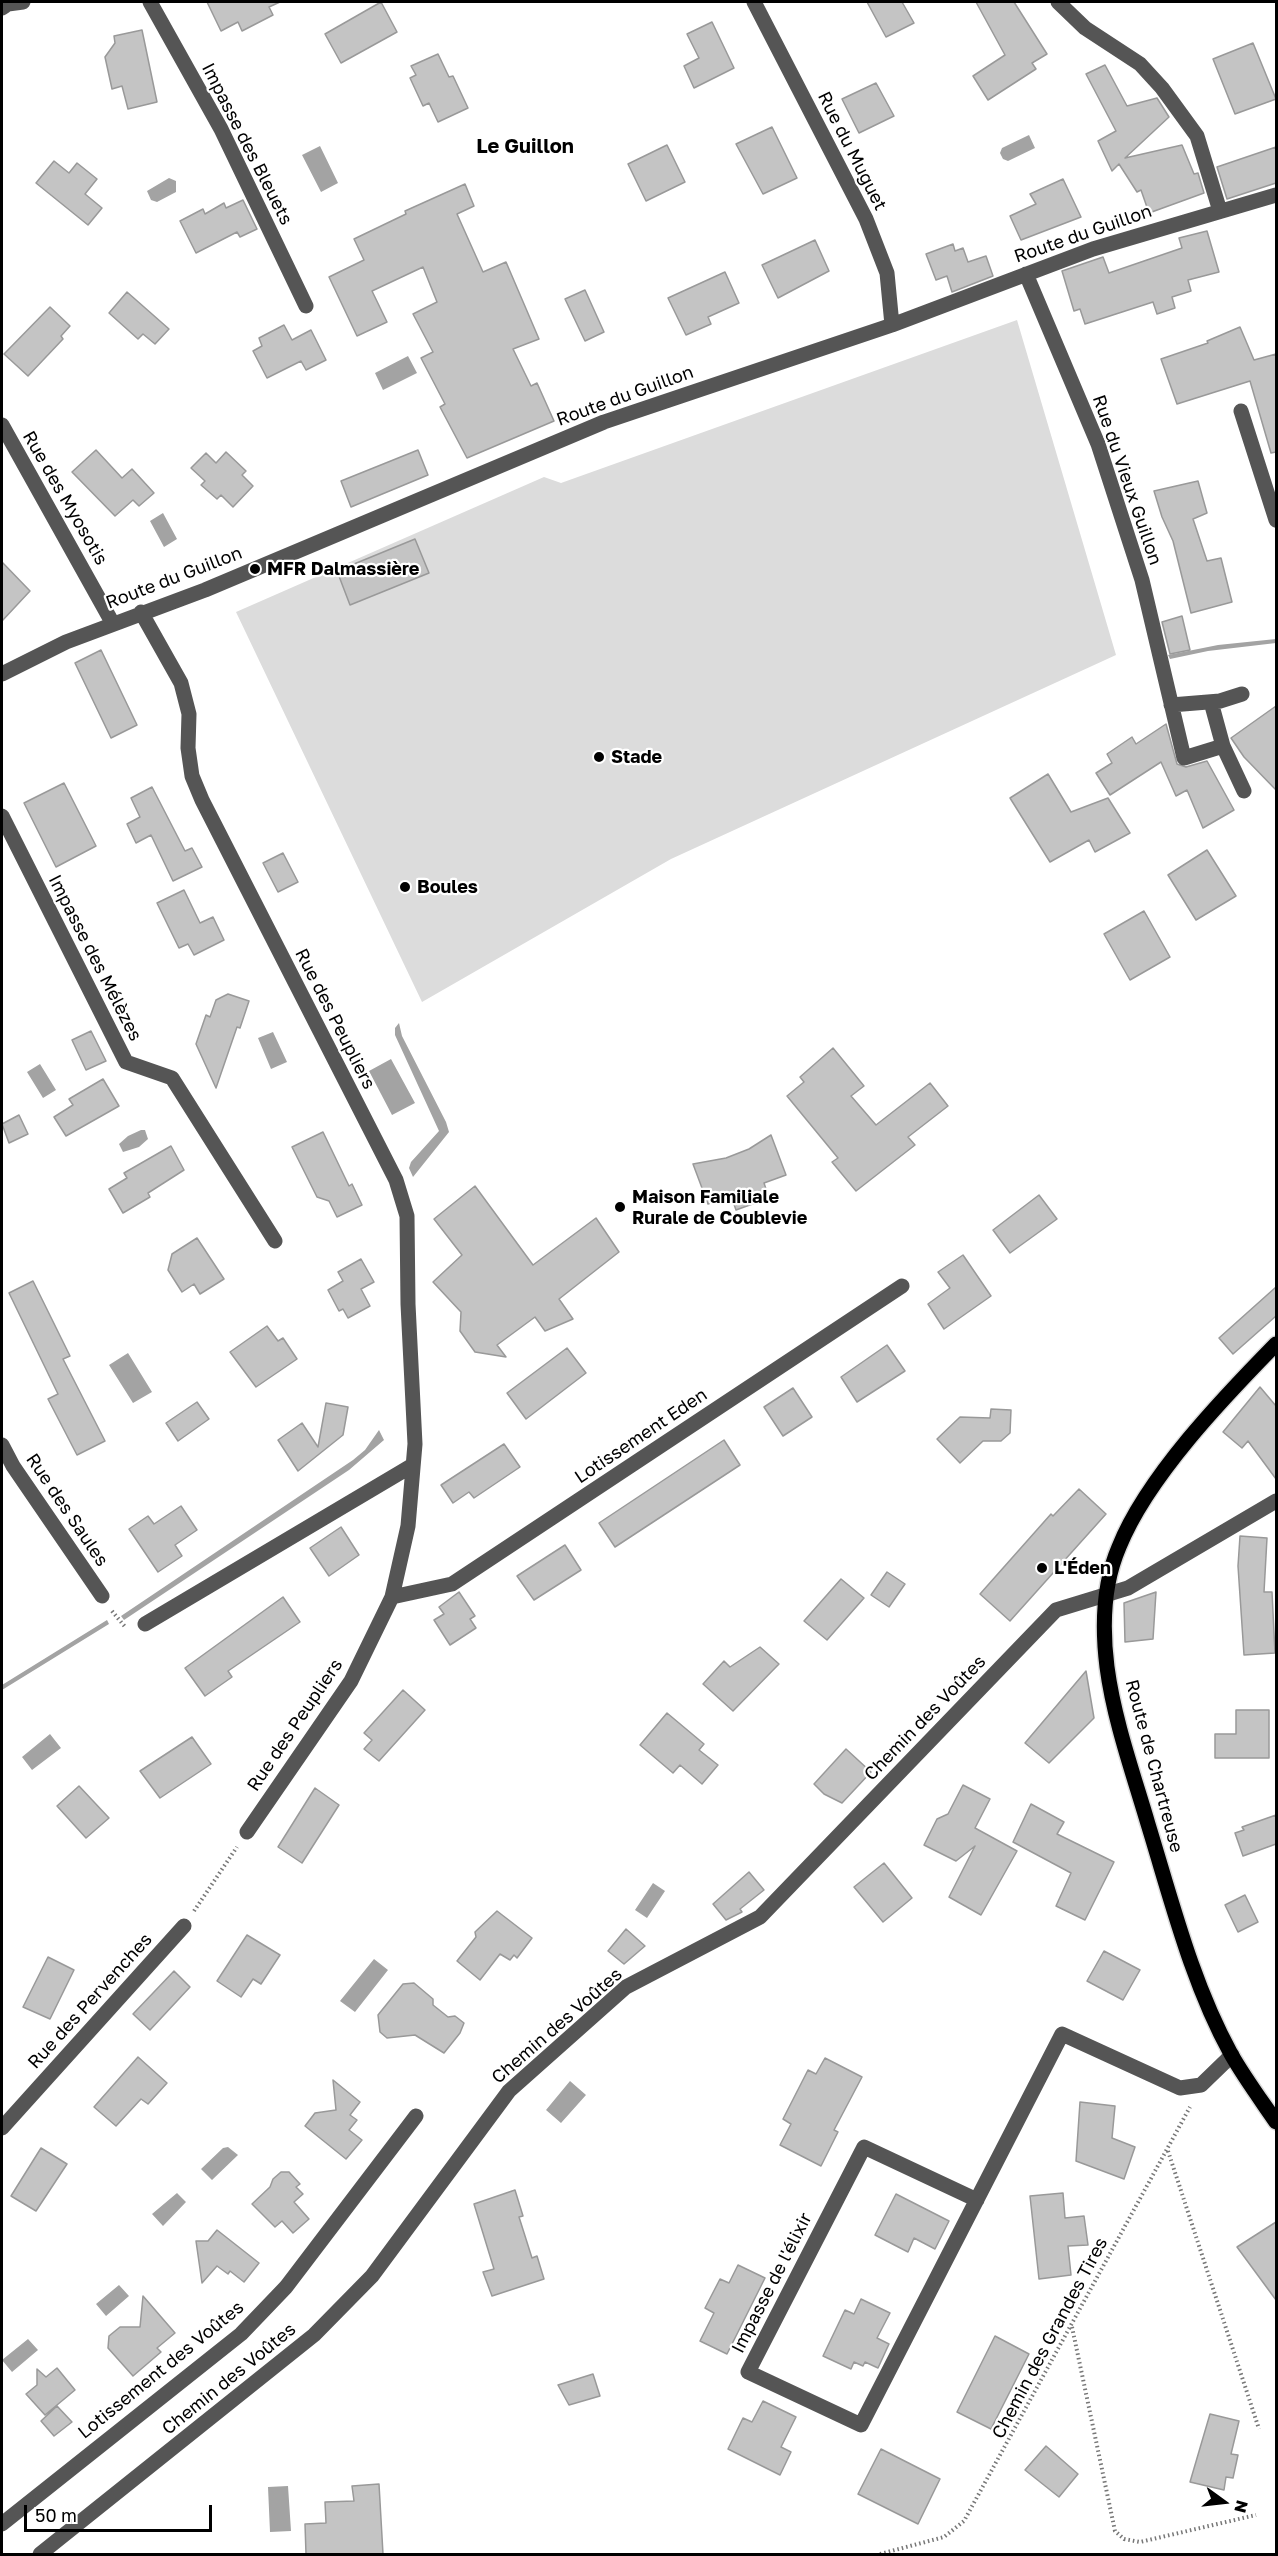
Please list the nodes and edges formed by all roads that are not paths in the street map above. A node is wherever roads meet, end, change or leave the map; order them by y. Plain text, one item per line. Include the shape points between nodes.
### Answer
1 (23, 2) edge
2 (150, 2) edge
3 (754, 2) edge
4 (1058, 2) edge
5 (5, 5) edge
6 (1276, 195) edge
7 (1220, 210) junction
8 (1026, 274) junction
9 (306, 306) dead end
10 (892, 325) junction
11 (1241, 411) dead end
12 (2, 425) edge
13 (1276, 520) edge
14 (141, 612) junction
15 (112, 622) junction
16 (2, 674) edge
17 (1242, 694) dead end
18 (1211, 702) junction
19 (1172, 705) junction
20 (1223, 746) junction
21 (1244, 791) dead end
22 (2, 816) edge
23 (276, 1240) dead end
24 (902, 1286) dead end
25 (1276, 1344) edge
26 (2, 1445) edge
27 (413, 1465) junction
28 (1276, 1501) edge
29 (1106, 1594) junction
30 (102, 1596) road end
31 (393, 1597) junction
32 (146, 1624) road end
33 (247, 1832) road end
34 (184, 1926) road end
35 (1232, 2055) junction
36 (416, 2116) dead end
37 (1276, 2122) edge
38 (2, 2128) edge
39 (977, 2200) junction
40 (2, 2524) edge
41 (40, 2554) edge

1 - 5 street
2 - 9 street, Impasse des Bleuets via 221,129
3 - 10 street, Rue du Muguet via 866,219 887,273
4 - 7 street via 1085,28 1140,64 1162,87 1197,136
6 - 7 street, Route du Guillon
7 - 8 street, Route du Guillon
8 - 10 street, Route du Guillon
8 - 19 street, Rue du Vieux Guillon via 1098,444 1142,580
10 - 14 street, Route du Guillon via 604,422 206,590
11 - 13 street
12 - 15 street, Rue des Myosotis
14 - 15 street, Route du Guillon
14 - 27 street, Rue des Peupliers via 181,683 189,714 192,776 202,800 396,1180 407,1216
15 - 16 street, Route du Guillon
17 - 18 street
18 - 19 street
18 - 20 street
19 - 20 street, Rue du Vieux Guillon via 1184,758
20 - 21 street
22 - 23 street, Impasse des Mélèzes via 126,1062 172,1078
24 - 31 street, Lotissement Eden via 452,1584
25 - 29 main road, Route de Chartreuse via 1235,1386 1154,1485 1119,1546
26 - 30 street, Rue des Saules
27 - 31 street, Rue des Peupliers via 408,1526
27 - 32 street
28 - 29 street, Chemin des Voûtes via 1128,1588
29 - 35 main road, Route de Chartreuse via 1107,1667 1113,1703 1177,1920 1204,1998
29 - 41 street, Chemin des Voûtes via 1056,1610 760,1917 626,1987 509,2091 372,2276 314,2335
31 - 33 street, Rue des Peupliers via 351,1681
34 - 38 street, Rue des Pervenches
35 - 37 main road, Route de Chartreuse
35 - 39 street, Impasse de l'élixir via 1201,2085 1180,2088 1062,2034
36 - 40 street, Lotissement des Voûtes via 286,2288 241,2334
39 - 39 street, Impasse de l'élixir via 864,2147 748,2372 861,2425

